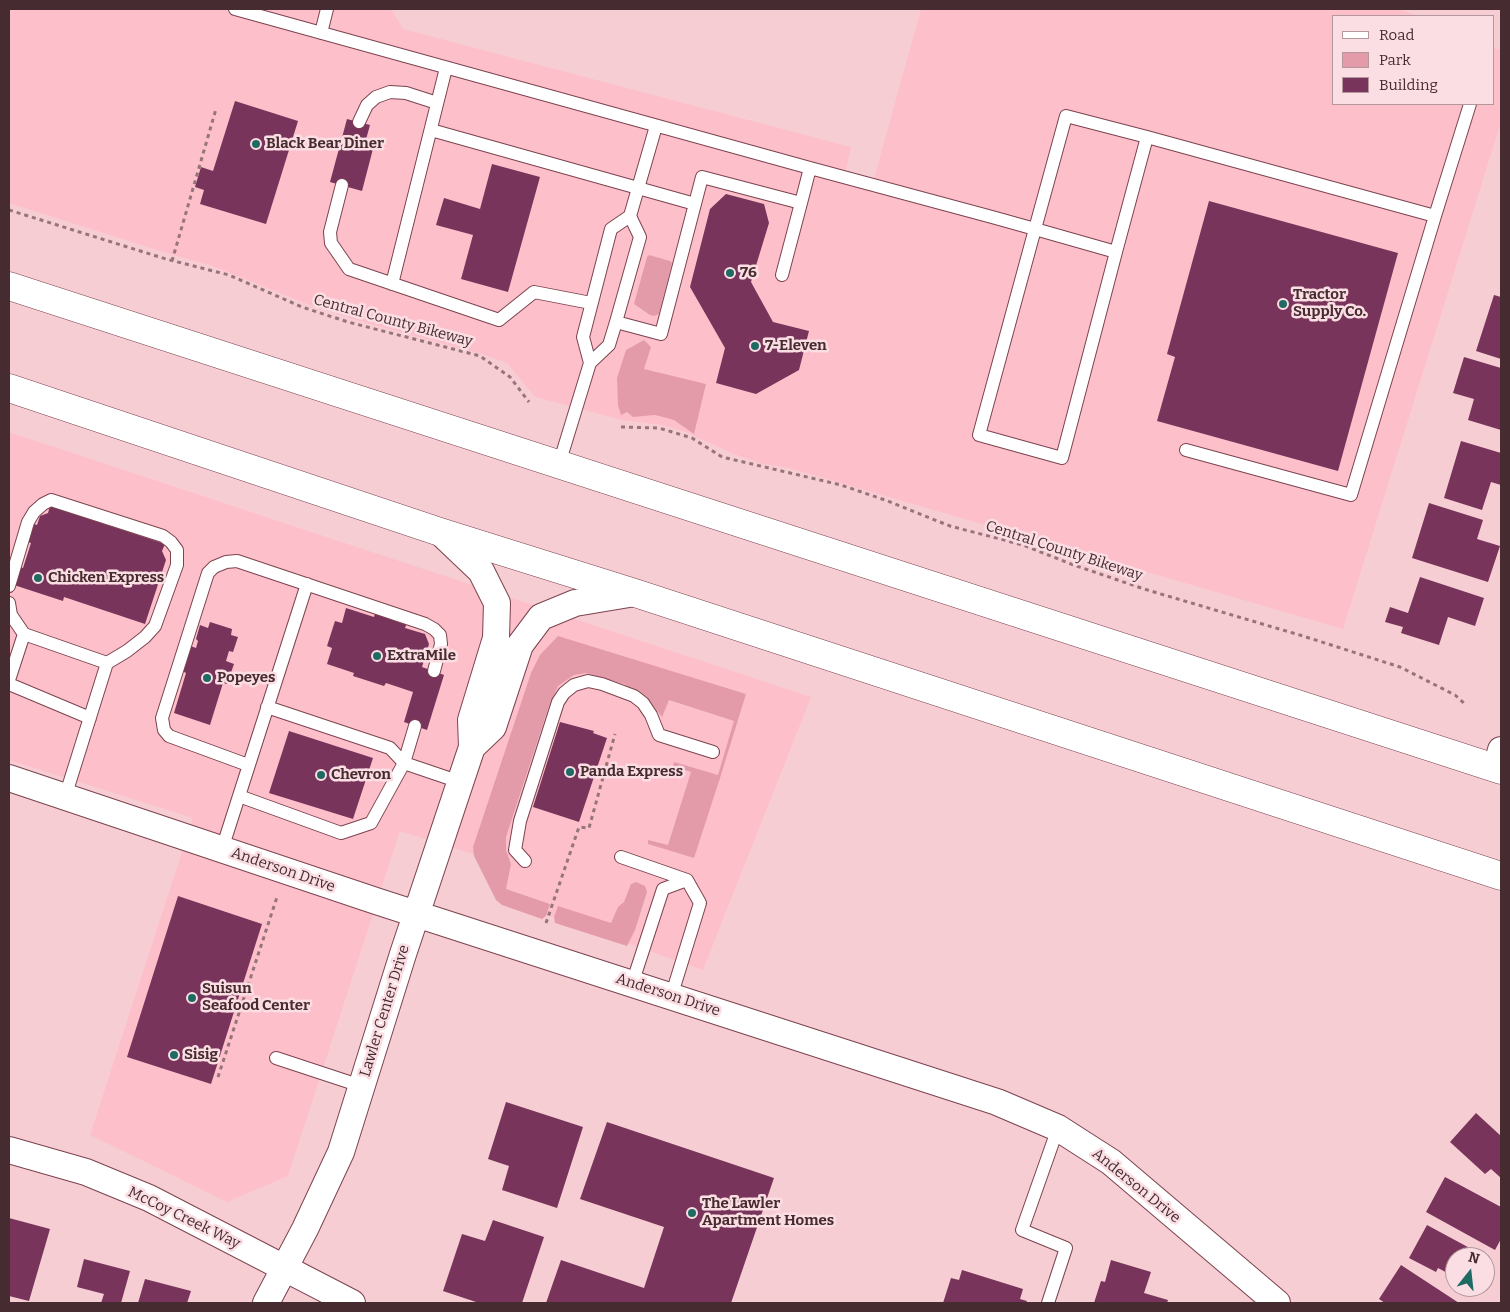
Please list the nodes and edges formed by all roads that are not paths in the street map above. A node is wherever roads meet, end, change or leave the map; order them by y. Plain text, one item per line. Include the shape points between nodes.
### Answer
1 (235, 9) edge
2 (327, 9) edge
3 (321, 33) junction
4 (446, 68) junction
5 (437, 103) junction
6 (1470, 105) edge
7 (359, 122) dead end
8 (656, 126) junction
9 (431, 130) junction
10 (1147, 137) junction
11 (810, 168) junction
12 (342, 185) dead end
13 (638, 188) junction
14 (800, 202) junction
15 (695, 204) junction
16 (630, 216) junction
17 (1435, 216) junction
18 (1035, 230) junction
19 (1116, 252) junction
20 (782, 275) dead end
21 (392, 284) junction
22 (9, 286) edge
23 (591, 303) junction
24 (616, 322) junction
25 (590, 363) junction
26 (9, 388) edge
27 (1186, 450) dead end
28 (559, 464) junction
29 (440, 532) junction
30 (307, 584) junction
31 (9, 586) edge
32 (635, 593) junction
33 (9, 602) edge
34 (24, 634) junction
35 (107, 663) junction
36 (434, 671) dead end
37 (9, 680) edge
38 (9, 684) edge
39 (267, 707) junction
40 (90, 718) junction
41 (415, 726) dead end
42 (472, 747) junction
43 (713, 752) dead end
44 (404, 763) junction
45 (1499, 763) edge
46 (248, 765) junction
47 (9, 778) edge
48 (460, 782) junction
49 (238, 796) junction
50 (65, 797) junction
51 (222, 849) junction
52 (620, 857) dead end
53 (525, 861) dead end
54 (1501, 876) edge
55 (687, 880) junction
56 (416, 913) junction
57 (632, 984) junction
58 (671, 997) junction
59 (276, 1058) dead end
60 (361, 1086) junction
61 (1058, 1128) junction
62 (9, 1150) edge
63 (284, 1268) junction
64 (266, 1303) edge
65 (352, 1303) edge
66 (1048, 1303) edge
67 (1277, 1303) edge

1 - 3 lane
2 - 3 lane
3 - 4 lane
4 - 5 lane
4 - 8 lane
5 - 7 lane via 406,93 390,92 366,105
5 - 9 lane
6 - 17 lane
8 - 11 lane
8 - 13 lane
9 - 13 lane
9 - 21 lane
10 - 17 lane
10 - 18 lane via 1066,116
10 - 19 lane
11 - 14 lane
11 - 18 lane
12 - 21 lane via 330,232 331,243 349,269
13 - 15 lane
13 - 16 lane
14 - 15 lane via 702,177
14 - 20 lane
15 - 24 lane via 661,334
16 - 23 lane via 611,229
16 - 24 lane via 640,237
17 - 27 lane via 1351,495
18 - 19 lane
18 - 19 lane via 979,435 1062,458
21 - 23 lane via 499,320 534,292
22 - 28 highway
23 - 25 lane via 582,337
24 - 25 lane via 610,345
25 - 28 lane
26 - 29 highway
28 - 45 highway
29 - 32 highway
29 - 42 street, Lawler Center Drive via 481,571 497,603 496,638 471,720
30 - 36 lane via 434,629 440,635 441,644
30 - 39 lane
30 - 46 lane via 237,561 226,562 208,573 162,718 164,730 169,736
31 - 35 lane via 28,522 34,512 51,500 163,536 171,542 177,550 177,565 156,626
32 - 42 street, Lawler Center Drive via 575,603 541,617 520,645 494,727
32 - 54 highway
33 - 34 lane via 11,615
34 - 35 lane
34 - 37 lane
35 - 40 lane
38 - 40 lane
39 - 44 lane via 390,748
39 - 46 lane
40 - 50 lane
41 - 44 lane
42 - 48 street, Lawler Center Drive
43 - 53 lane via 660,735 651,715 634,696 588,681 574,685 558,702 516,835 515,850
44 - 48 lane
44 - 49 lane via 371,823 341,833
46 - 49 lane
47 - 50 street, Anderson Drive
48 - 56 street, Lawler Center Drive
49 - 51 lane
50 - 51 street, Anderson Drive
51 - 56 street, Anderson Drive
52 - 55 lane
55 - 57 lane via 663,889
55 - 58 lane via 700,904
56 - 57 street, Anderson Drive
56 - 60 street, Lawler Center Drive
57 - 58 street, Anderson Drive
58 - 61 street, Anderson Drive via 997,1102
59 - 60 lane
60 - 63 street, Lawler Center Drive via 341,1152 306,1229
61 - 66 lane via 1022,1230 1066,1248
61 - 67 street, Anderson Drive via 1111,1162
62 - 63 street, McCoy Creek Way via 86,1172 140,1194
63 - 64 street, Lawler Center Drive
63 - 65 street, McCoy Creek Way

